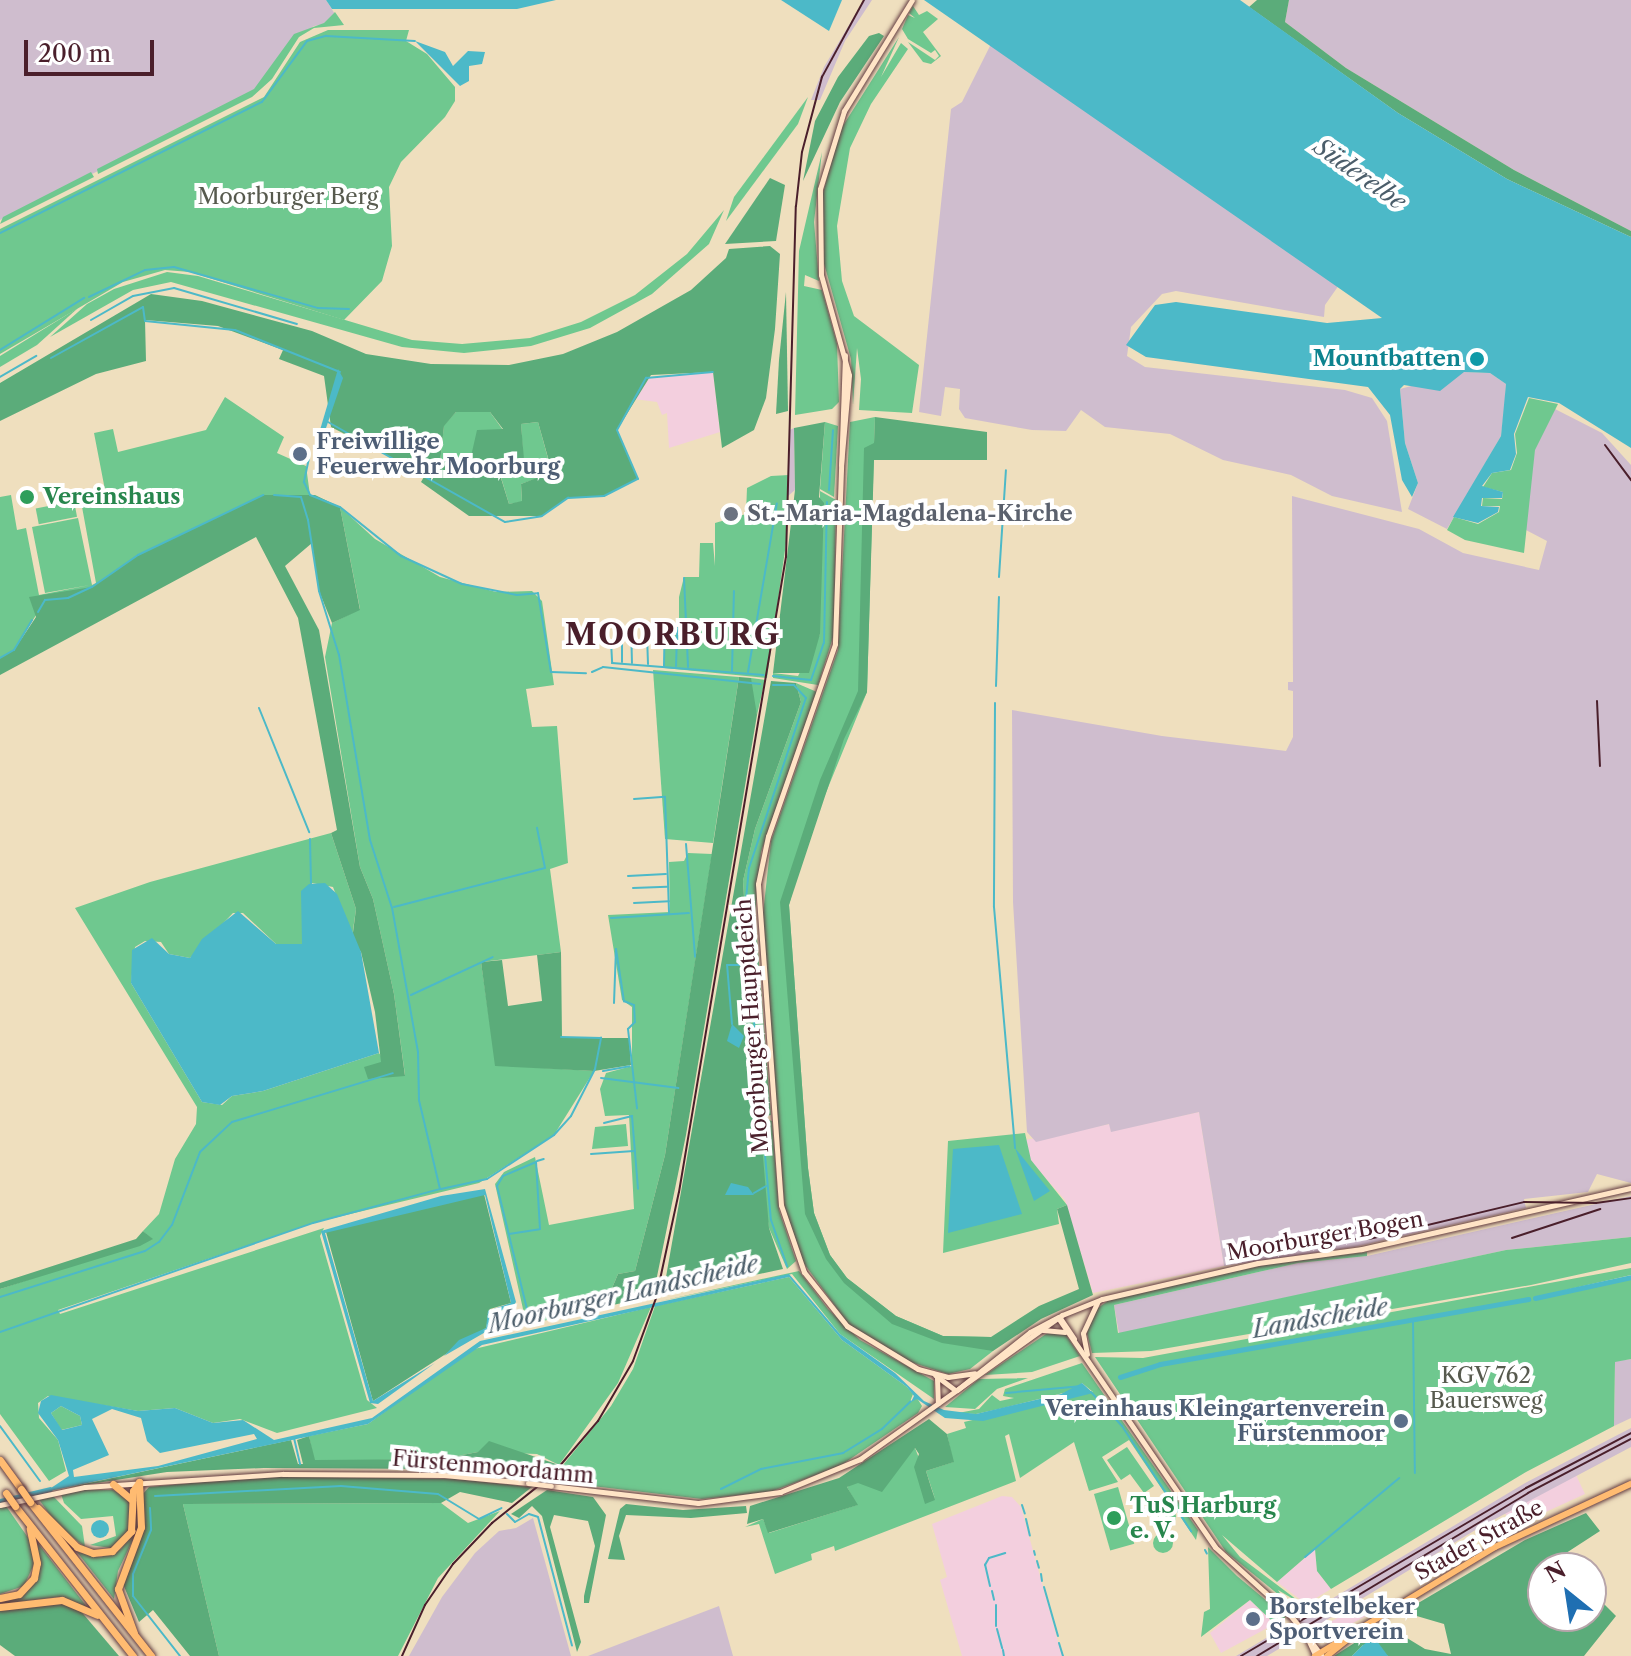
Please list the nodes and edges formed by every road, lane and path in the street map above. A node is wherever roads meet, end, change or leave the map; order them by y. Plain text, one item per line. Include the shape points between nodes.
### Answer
1 (912, 0) edge
2 (1631, 1188) edge
3 (1099, 1300) junction
4 (1059, 1317) junction
5 (1038, 1332) junction
6 (1066, 1333) junction
7 (1076, 1343) junction
8 (1088, 1357) junction
9 (975, 1373) junction
10 (935, 1375) junction
11 (948, 1377) junction
12 (956, 1390) junction
13 (943, 1397) junction
14 (0, 1460) edge
15 (139, 1482) junction
16 (0, 1484) edge
17 (113, 1484) junction
18 (1631, 1484) edge
19 (30, 1502) junction
20 (134, 1502) junction
21 (0, 1505) edge
22 (28, 1523) junction
23 (0, 1598) edge
24 (0, 1607) edge
25 (99, 1616) junction
26 (136, 1638) junction
27 (1319, 1655) edge
28 (133, 1656) edge
29 (151, 1656) edge

1 - 10 main road, Moorburger Hauptdeich via 844,111 821,178 819,259 845,355 834,650 768,836 757,894 781,1205 801,1266 839,1319 883,1352
2 - 3 main road, Moorburger Bogen via 1362,1249 1258,1263
3 - 4 main road, Moorburger Bogen
3 - 8 main road via 1083,1333
4 - 5 main road, Fürstenmoordamm
4 - 6 main road
4 - 7 main road
4 - 9 main road, Fürstenmoordamm via 1037,1326
5 - 6 main road
5 - 12 main road, Fürstenmoordamm
6 - 7 main road
7 - 8 main road
8 - 27 main road, bridge via 1217,1549 1290,1615
9 - 11 main road, Moorburger Hauptdeich
9 - 12 main road, Fürstenmoordamm
10 - 11 main road, Moorburger Hauptdeich
10 - 12 main road, Moorburger Hauptdeich
10 - 13 main road
11 - 12 main road
12 - 13 main road, Fürstenmoordamm
13 - 15 main road, Fürstenmoordamm, bridge via 923,1416 838,1470 759,1497 698,1503 444,1475 312,1473
14 - 19 highway, bridge
15 - 17 main road, Fürstenmoordamm
15 - 20 highway
15 - 26 highway via 141,1527 118,1589
16 - 22 highway, bridge
17 - 20 highway
17 - 21 main road, Fürstenmoordamm
18 - 27 main road, Stader Straße via 1495,1547
19 - 20 highway via 72,1543 100,1554 127,1539
19 - 26 highway
22 - 23 highway via 36,1552 34,1578 19,1594
22 - 25 highway
24 - 25 highway via 62,1600
25 - 28 highway
26 - 29 highway

